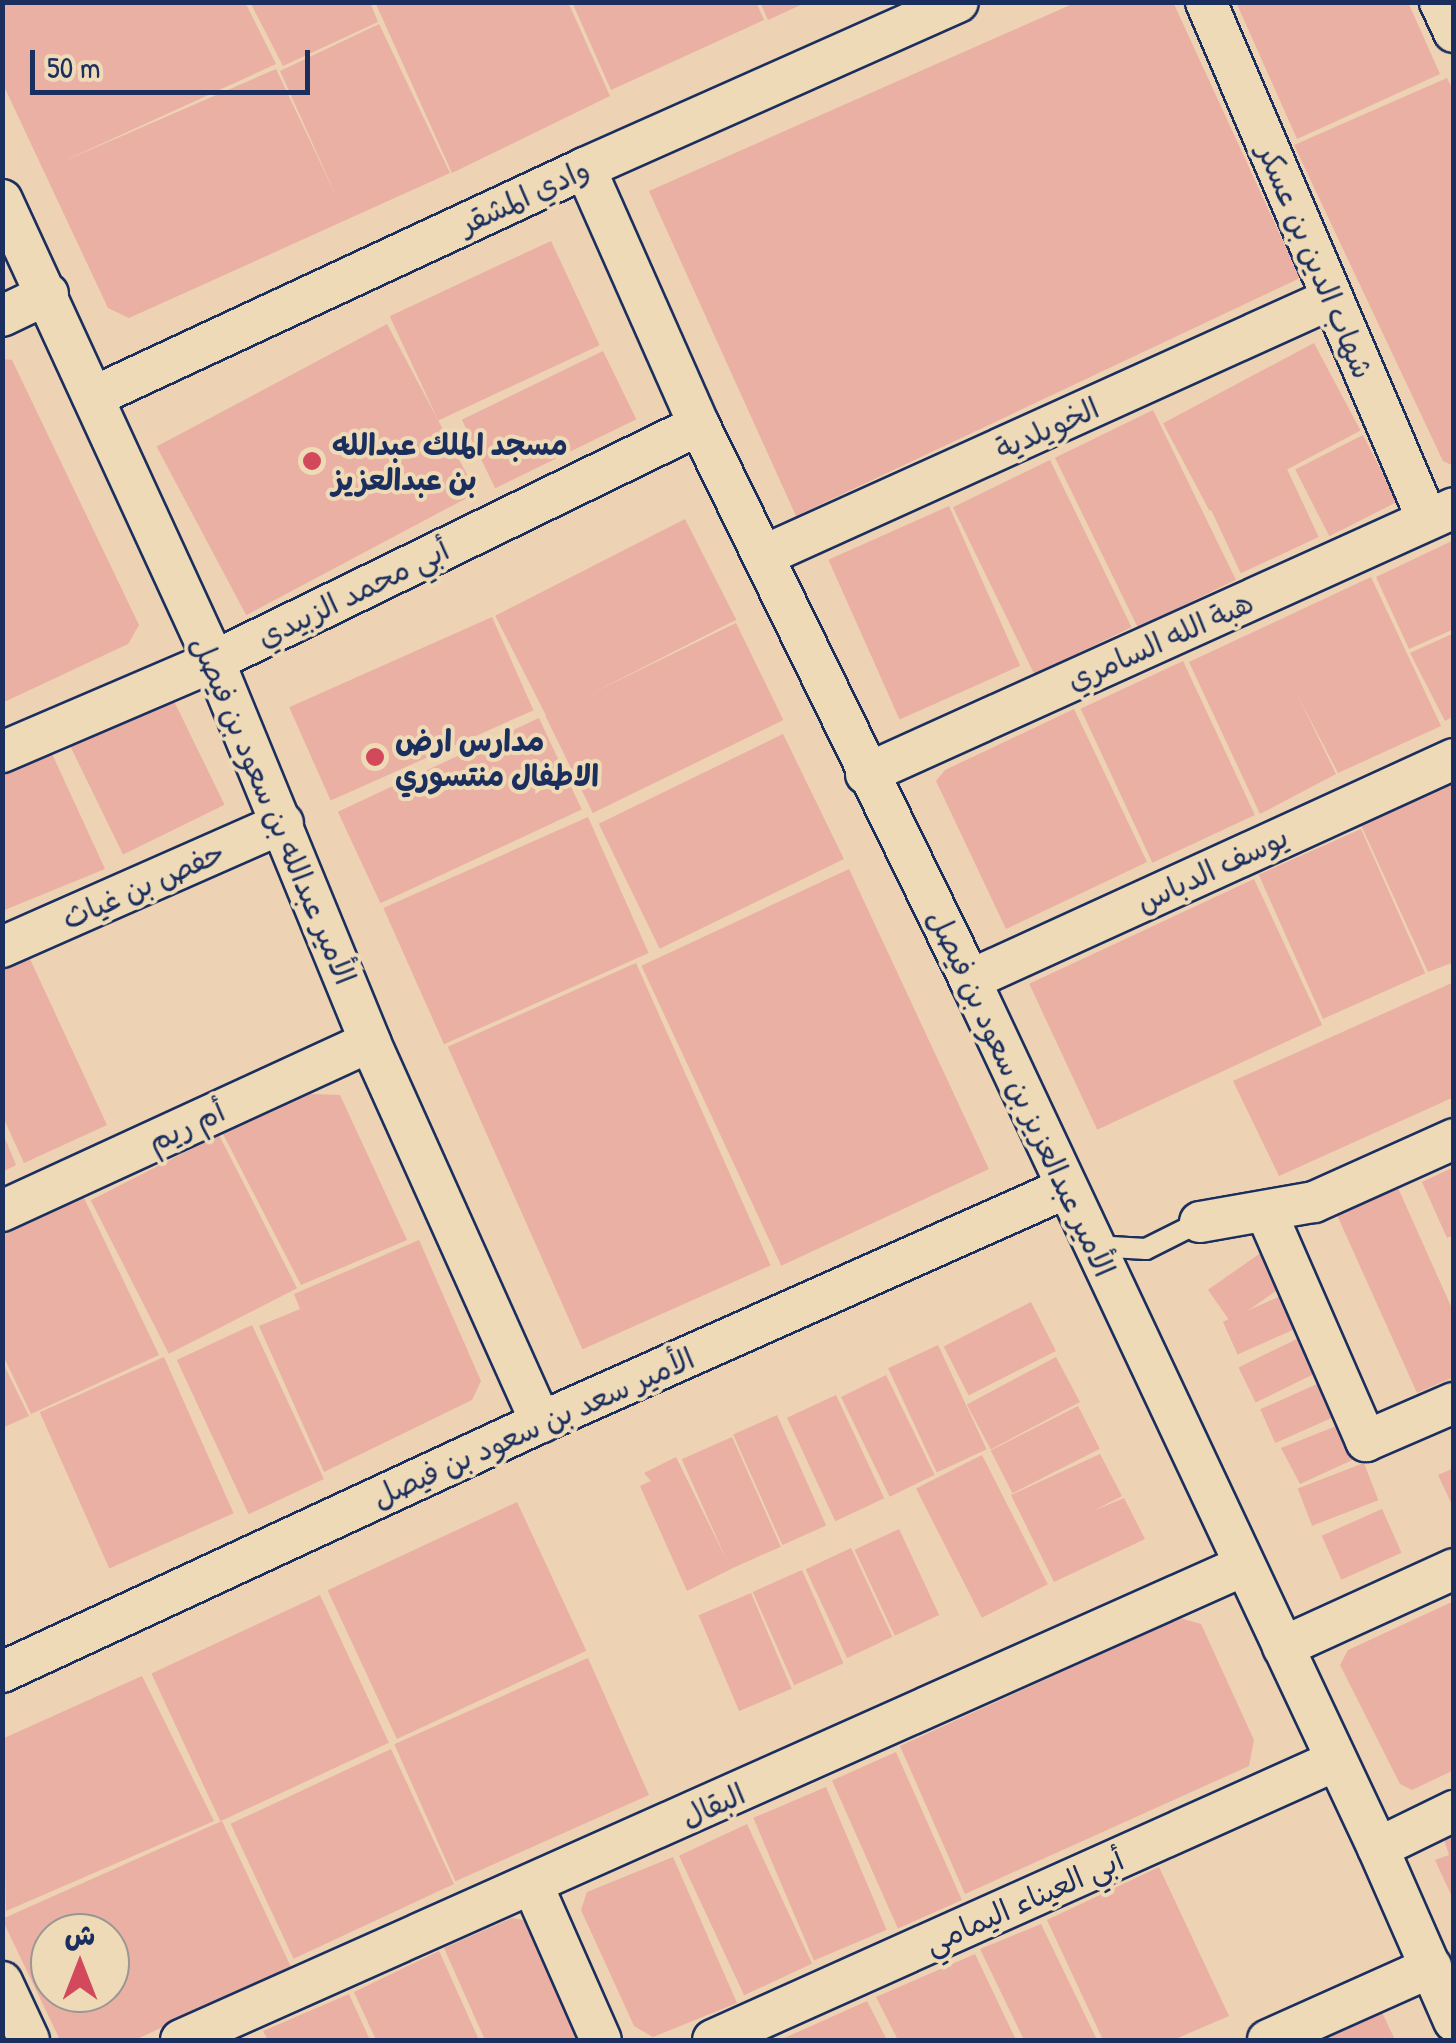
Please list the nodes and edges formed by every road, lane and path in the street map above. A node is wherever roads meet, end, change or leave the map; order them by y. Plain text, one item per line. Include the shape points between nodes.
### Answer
1 (958, 2) edge
2 (1206, 2) edge
3 (1440, 2) edge
4 (1454, 32) edge
5 (585, 168) junction
6 (2, 200) edge
7 (48, 294) junction
8 (1331, 299) junction
9 (2, 316) edge
10 (92, 397) junction
11 (700, 425) junction
12 (1440, 514) edge
13 (763, 556) junction
14 (214, 660) junction
15 (2, 752) edge
16 (1454, 759) edge
17 (866, 774) junction
18 (282, 824) junction
19 (2, 947) edge
20 (970, 980) junction
21 (370, 1042) junction
22 (1454, 1140) edge
23 (1066, 1188) junction
24 (2, 1211) edge
25 (1266, 1212) junction
26 (1200, 1222) joint
27 (1094, 1246) junction
28 (1454, 1403) edge
29 (541, 1422) junction
30 (1243, 1566) junction
31 (1454, 1569) edge
32 (1282, 1647) junction
33 (2, 1672) edge
34 (1334, 1760) junction
35 (1454, 1811) edge
36 (1378, 1848) junction
37 (532, 1886) junction
38 (1431, 1968) junction
39 (2, 1982) edge
40 (1454, 2021) edge
41 (29, 2040) edge
42 (181, 2040) edge
43 (601, 2040) edge
44 (713, 2040) edge
45 (1268, 2040) edge

1 - 5 street, وادي المشقر
2 - 8 street, شهاب الدين بن عسكر
3 - 4 street
5 - 10 street, وادي المشقر
5 - 11 street, الأمير عبدالعزيز بن سعود بن فيصل
6 - 7 street, الأمير عبدالله بن سعود بن فيصل
7 - 9 street
7 - 10 street, الأمير عبدالله بن سعود بن فيصل
8 - 12 street, شهاب الدين بن عسكر
8 - 13 street, الخويلدية
10 - 14 street, الأمير عبدالله بن سعود بن فيصل
11 - 13 street, الأمير عبدالعزيز بن سعود بن فيصل
11 - 14 street, أبي محمد الزبيدي
12 - 17 street, هبة الله السامري
13 - 17 street, الأمير عبدالعزيز بن سعود بن فيصل
14 - 15 street, أبي محمد الزبيدي
14 - 18 street, الأمير عبدالله بن سعود بن فيصل
16 - 20 street, يوسف الدباس
17 - 20 street, الأمير عبدالعزيز بن سعود بن فيصل
18 - 19 street, حفص بن غياث
18 - 21 street, الأمير عبدالله بن سعود بن فيصل
20 - 23 street, الأمير عبدالعزيز بن سعود بن فيصل
21 - 24 street, أم ريم
21 - 29 street, الأمير عبدالله بن سعود بن فيصل
22 - 25 street via 1314,1202
23 - 27 street, الأمير عبدالعزيز بن سعود بن فيصل
23 - 29 street, الأمير سعد بن سعود بن فيصل
25 - 26 street
25 - 28 street via 1366,1441
26 - 27 lane via 1146,1249
27 - 30 street, الأمير عبدالعزيز بن سعود بن فيصل
29 - 33 street, الأمير سعد بن سعود بن فيصل
30 - 32 street, الأمير عبدالعزيز بن سعود بن فيصل
30 - 37 street, البقال
31 - 32 street
32 - 34 street, الأمير عبدالعزيز بن سعود بن فيصل
34 - 36 street, الأمير عبدالعزيز بن سعود بن فيصل
34 - 44 street, أبي العيناء اليمامي
35 - 36 street
36 - 38 street, الأمير عبدالعزيز بن سعود بن فيصل
37 - 42 street, البقال
37 - 43 street
38 - 40 street, الأمير عبدالعزيز بن سعود بن فيصل
38 - 45 street
39 - 41 street

